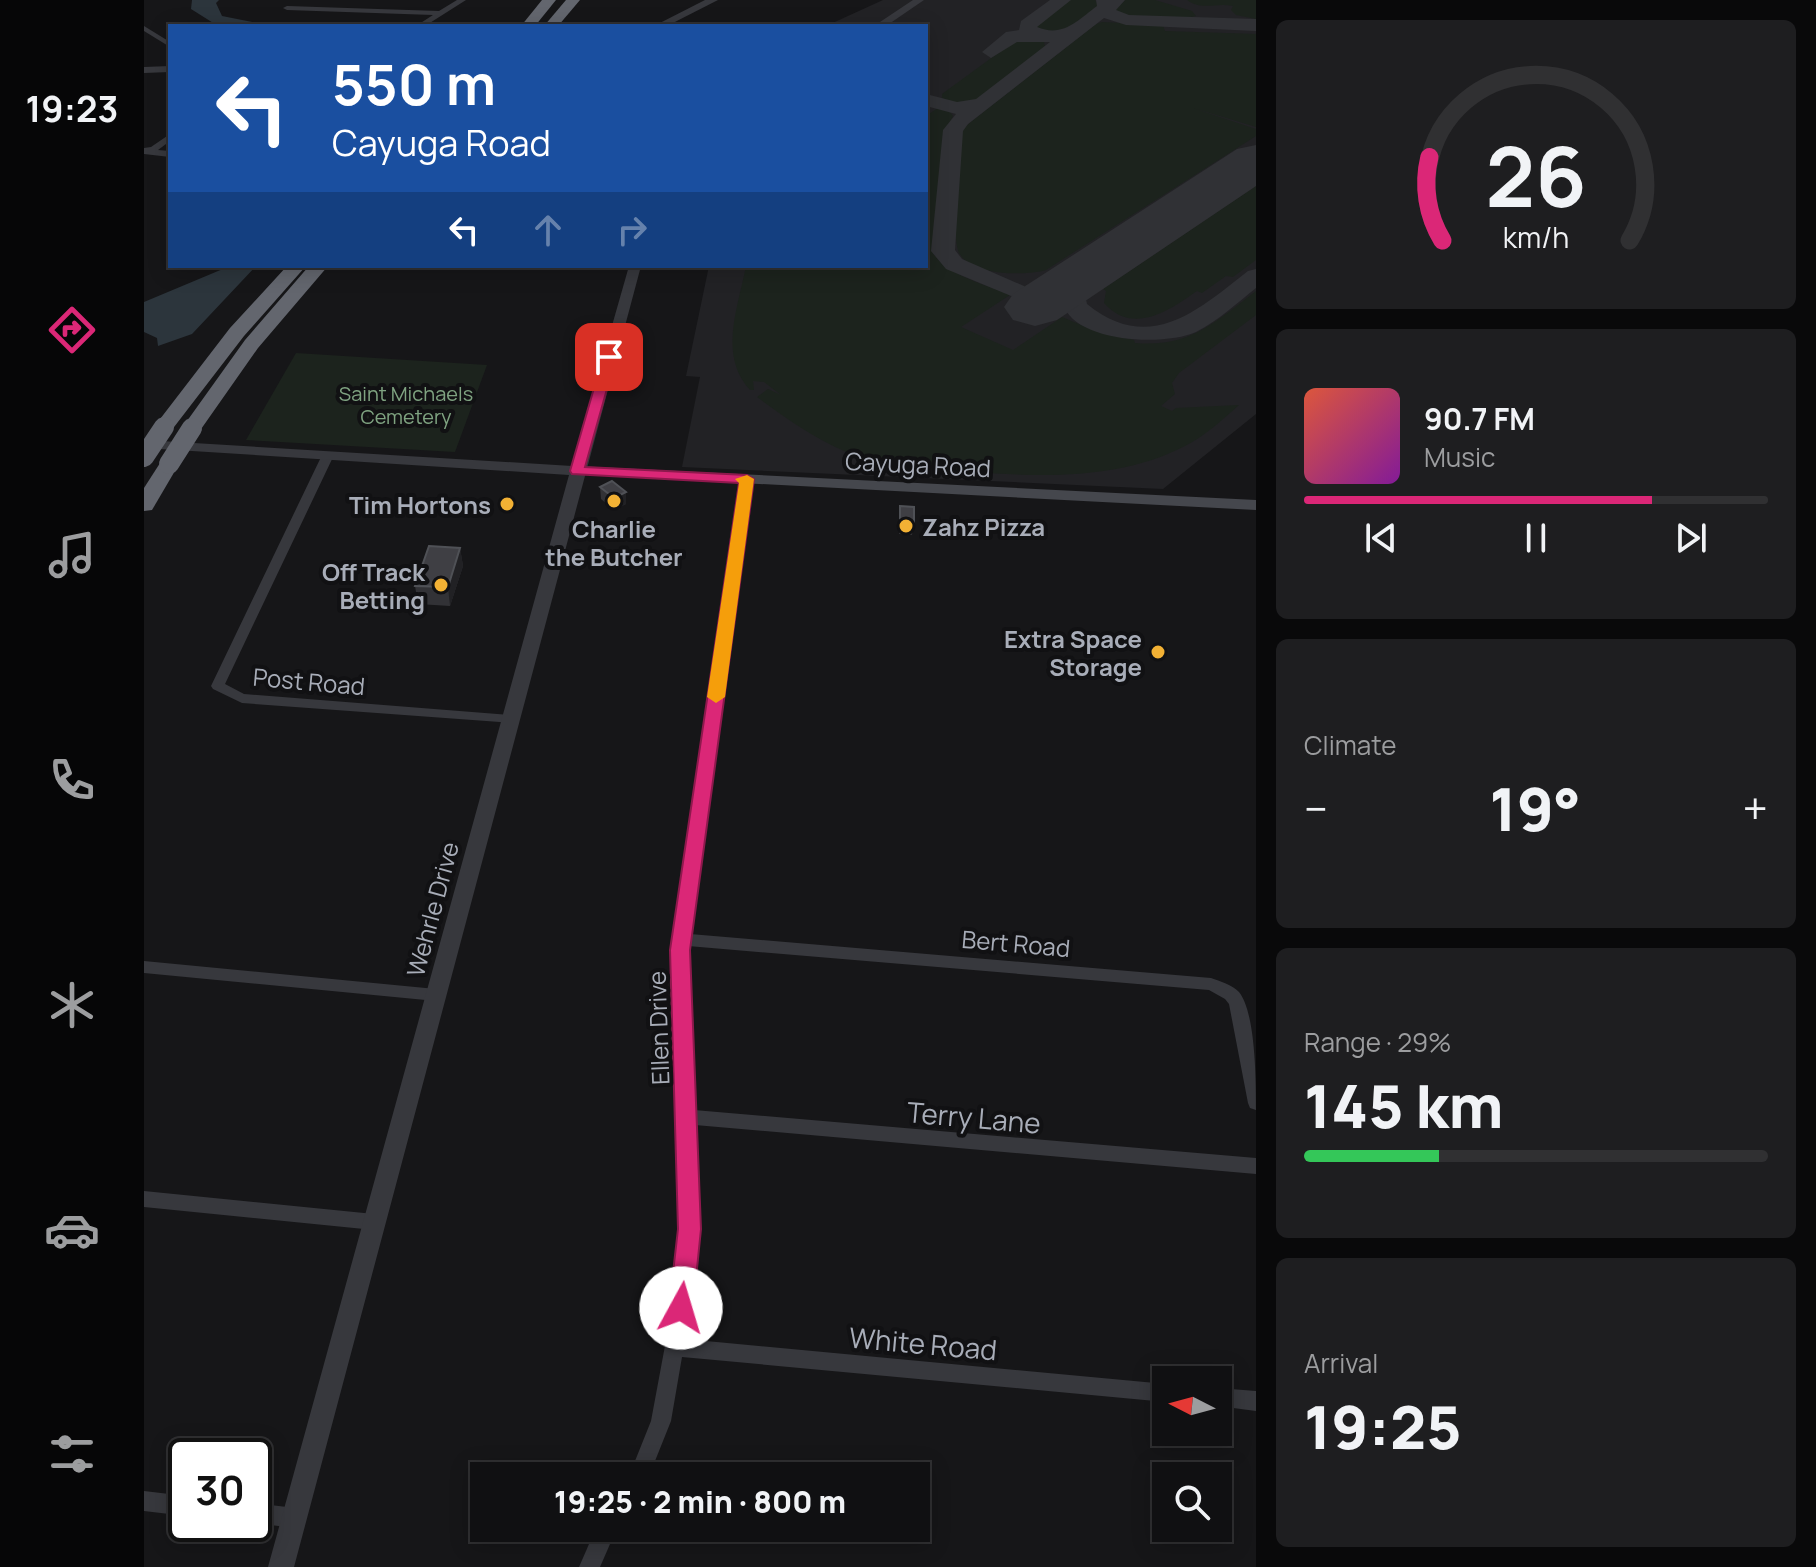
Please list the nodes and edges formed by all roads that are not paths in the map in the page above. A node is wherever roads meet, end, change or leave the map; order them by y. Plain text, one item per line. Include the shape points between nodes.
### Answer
1 (462, 0) edge
2 (549, 0) edge
3 (573, 0) edge
4 (713, 0) edge
5 (919, 0) edge
6 (287, 8) dead end
7 (440, 13) junction
8 (423, 24) edge
9 (530, 24) edge
10 (553, 24) edge
11 (663, 24) edge
12 (882, 24) edge
13 (144, 28) edge
14 (168, 44) edge
15 (168, 69) edge
16 (144, 70) edge
17 (168, 140) edge
18 (146, 151) edge
19 (168, 154) edge
20 (295, 268) edge
21 (317, 268) edge
22 (634, 268) edge
23 (144, 444) edge
24 (328, 455) junction
25 (144, 457) edge
26 (577, 471) junction
27 (747, 479) junction
28 (144, 505) edge
29 (1256, 505) edge
30 (510, 720) junction
31 (682, 939) junction
32 (144, 967) edge
33 (436, 995) junction
34 (1256, 1103) edge
35 (687, 1117) junction
36 (1256, 1166) edge
37 (144, 1199) edge
38 (374, 1222) junction
39 (676, 1347) junction
40 (1152, 1392) edge
41 (1232, 1398) edge
42 (1256, 1401) edge
43 (645, 1462) edge
44 (144, 1501) edge
45 (168, 1504) edge
46 (272, 1515) edge
47 (295, 1518) junction
48 (601, 1542) edge
49 (281, 1567) edge
50 (589, 1567) edge

1 - 7 street
2 - 9 highway
3 - 10 highway
4 - 11 street
5 - 12 street
6 - 7 street
7 - 8 street
13 - 14 street
15 - 16 street
17 - 18 street
18 - 19 street
20 - 25 highway, bridge via 228,342
21 - 28 highway, bridge via 226,377
22 - 26 street, Wehrle Drive
23 - 24 street
24 - 26 street
24 - 30 street, Post Road via 218,686 242,698
26 - 27 main road, Cayuga Road
26 - 30 street, Wehrle Drive
27 - 29 main road, Cayuga Road
27 - 31 street, Ellen Drive
30 - 33 street, Wehrle Drive
31 - 34 street, Bert Road via 1211,984 1237,1003
31 - 35 street, Ellen Drive
32 - 33 street
33 - 38 street, Wehrle Drive
35 - 36 street, Terry Lane
35 - 39 street, Ellen Drive via 690,1229
37 - 38 street
38 - 47 street, Wehrle Drive
39 - 40 street, White Road
39 - 43 street, Ellen Drive via 661,1421
41 - 42 street
44 - 45 street
46 - 47 street
47 - 49 street, Wehrle Drive
48 - 50 street

